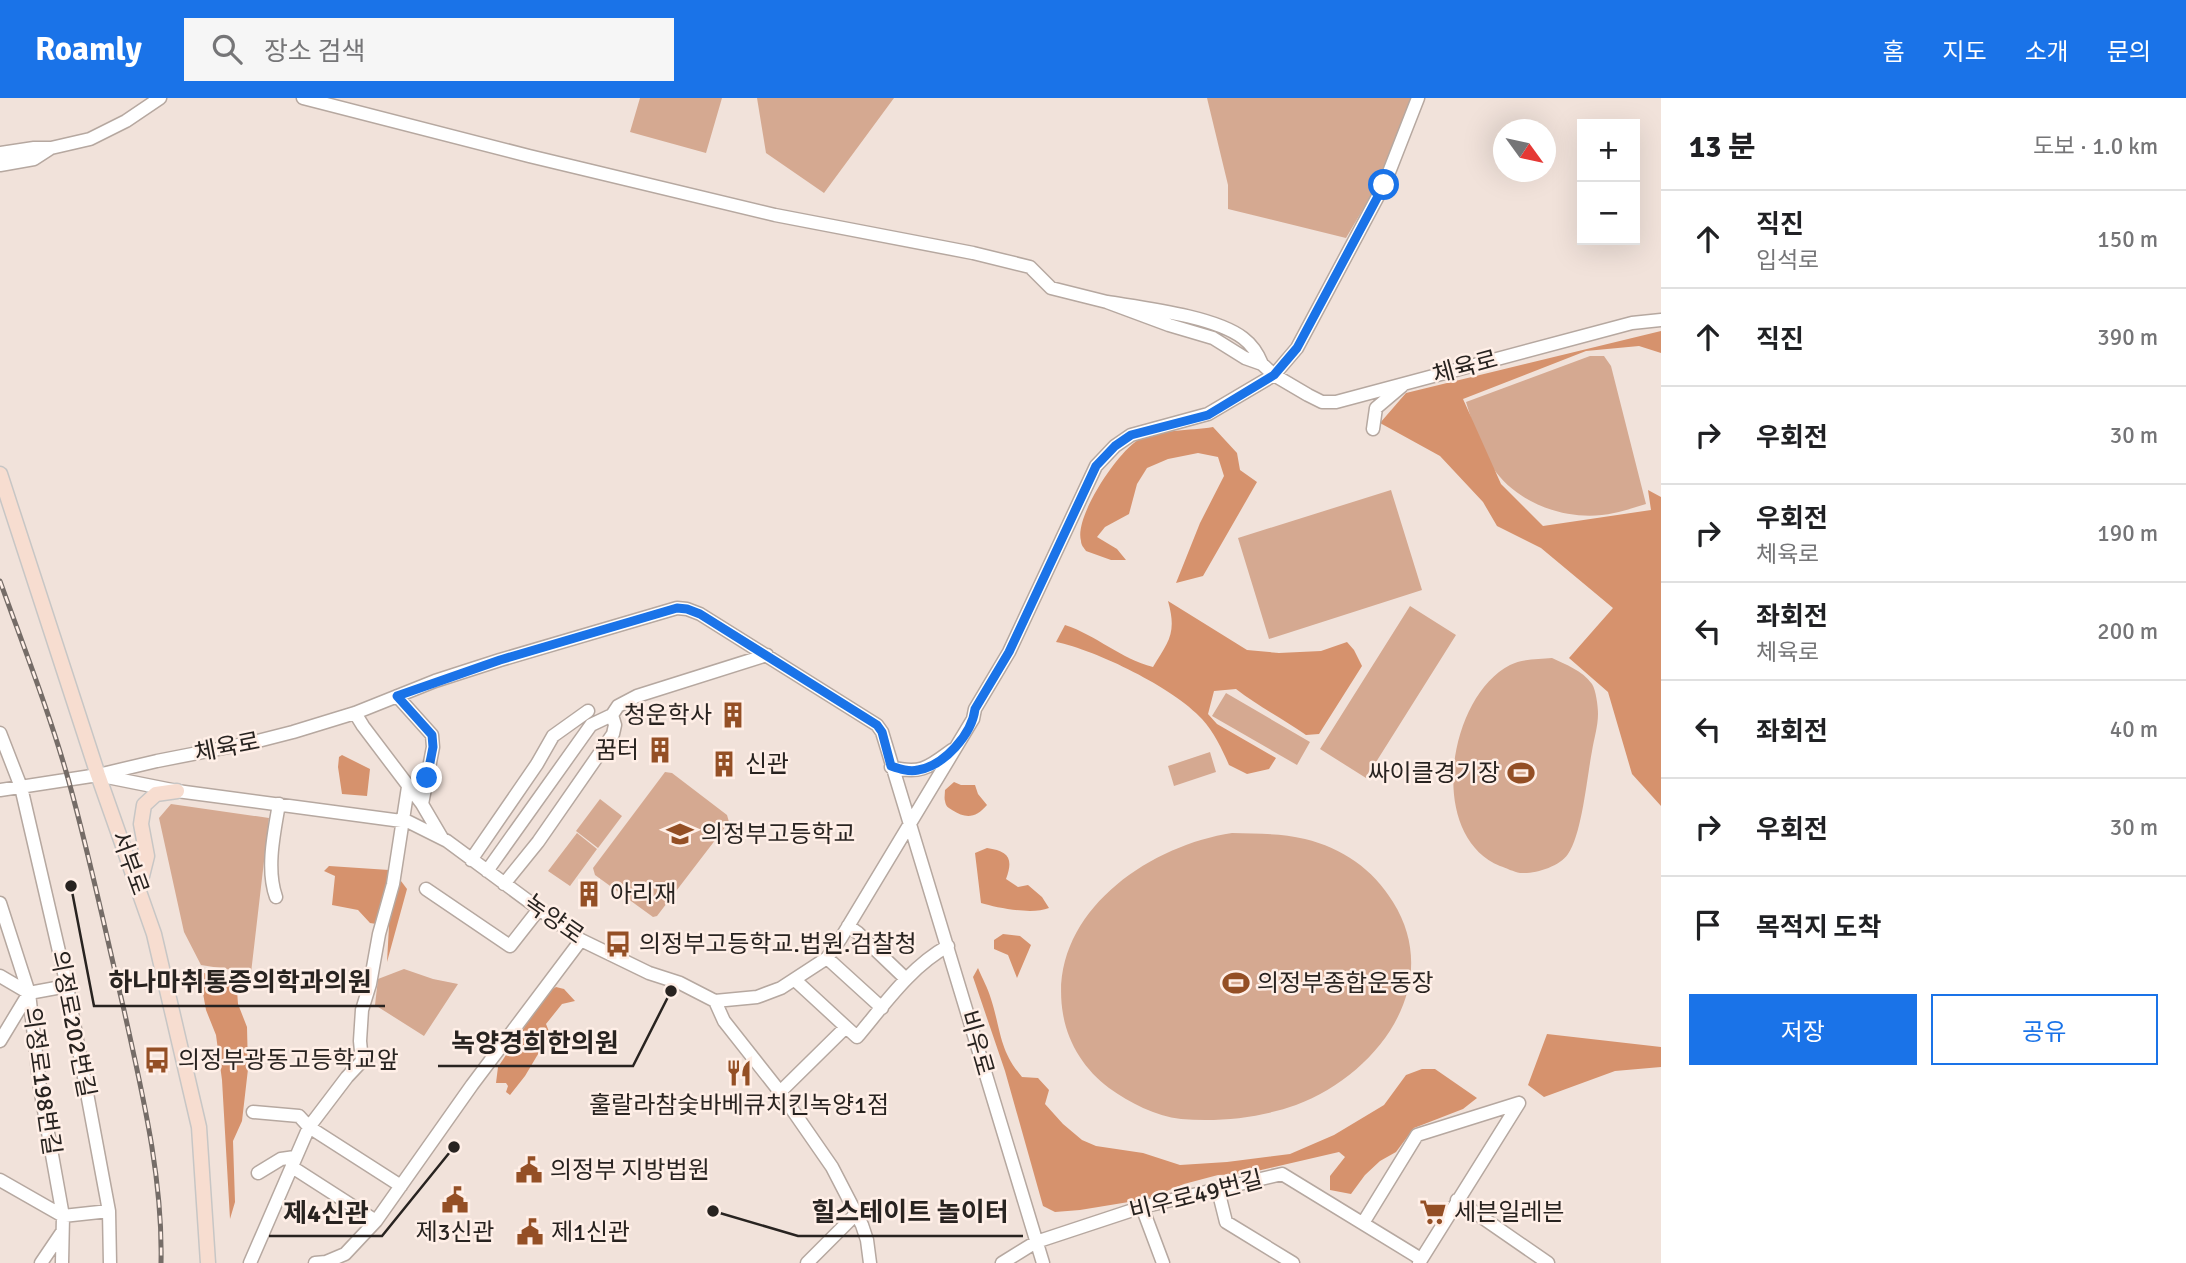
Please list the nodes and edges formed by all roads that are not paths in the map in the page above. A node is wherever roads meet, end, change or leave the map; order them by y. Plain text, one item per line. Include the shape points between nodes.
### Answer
1 (160, 98) edge
2 (303, 98) edge
3 (1419, 98) edge
4 (51, 148) junction
5 (0, 153) edge
6 (0, 165) edge
7 (1661, 320) edge
8 (1274, 375) junction
9 (1405, 383) junction
10 (1373, 429) dead end
11 (0, 474) edge
12 (767, 655) junction
13 (397, 696) junction
14 (588, 710) dead end
15 (355, 713) junction
16 (612, 715) junction
17 (0, 733) edge
18 (958, 746) junction
19 (891, 766) junction
20 (98, 775) junction
21 (408, 787) junction
22 (20, 788) junction
23 (0, 790) edge
24 (177, 791) junction
25 (279, 804) junction
26 (422, 804) junction
27 (403, 821) junction
28 (909, 822) junction
29 (443, 838) junction
30 (471, 860) junction
31 (487, 871) junction
32 (504, 884) junction
33 (139, 889) junction
34 (426, 889) dead end
35 (276, 897) dead end
36 (0, 903) edge
37 (539, 909) junction
38 (848, 926) junction
39 (581, 940) junction
40 (948, 946) junction
41 (827, 958) junction
42 (0, 976) edge
43 (795, 979) junction
44 (906, 979) junction
45 (67, 986) junction
46 (29, 993) junction
47 (715, 1001) junction
48 (882, 1008) junction
49 (846, 1027) junction
50 (0, 1041) edge
51 (780, 1092) junction
52 (253, 1112) dead end
53 (309, 1127) junction
54 (293, 1162) junction
55 (258, 1173) dead end
56 (0, 1180) edge
57 (401, 1186) junction
58 (1217, 1190) junction
59 (1457, 1200) junction
60 (1142, 1207) junction
61 (109, 1211) junction
62 (857, 1213) junction
63 (63, 1216) junction
64 (376, 1222) junction
65 (1363, 1223) junction
66 (62, 1232) junction
67 (1036, 1242) junction
68 (1420, 1261) edge
69 (41, 1263) edge
70 (62, 1263) edge
71 (110, 1263) edge
72 (208, 1263) edge
73 (250, 1263) edge
74 (316, 1263) edge
75 (807, 1263) edge
76 (870, 1263) edge
77 (1002, 1263) edge
78 (1043, 1263) edge
79 (1163, 1263) edge
80 (1293, 1263) edge
81 (1548, 1263) edge

1 - 4 street via 90,139
2 - 8 street, 체육로 via 775,215 1030,267 1051,288 1174,312 1217,326 1242,338
3 - 8 street via 1384,185 1297,348
4 - 5 street
4 - 6 street via 34,159
7 - 9 street, 체육로 via 1632,323
8 - 9 street, 체육로 via 1322,402
8 - 18 street via 1208,415 1131,435 1096,466 1009,652
9 - 10 street via 1376,408
11 - 20 main road, 서부로
12 - 13 street, 체육로 via 700,614 677,608
12 - 16 street via 637,696 618,706
12 - 19 street, 체육로 via 877,725
13 - 15 street, 체육로
13 - 26 street via 432,735
14 - 30 street via 552,736
15 - 20 street, 체육로 via 254,742
15 - 21 street
16 - 31 street via 591,725
16 - 32 street via 613,734
17 - 22 street, 의정로202번길
18 - 19 street via 928,768 910,771
18 - 28 street
19 - 28 street, 체육로
20 - 22 street, 체육로
20 - 24 street, 녹양로
20 - 33 main road, 서부로
21 - 26 street
21 - 27 street
22 - 23 street, 체육로
22 - 45 street, 의정로202번길
24 - 25 street, 녹양로
24 - 33 main road via 156,794 144,805 141,824 147,856
25 - 27 street, 녹양로
25 - 35 street via 271,883
26 - 29 street
27 - 29 street, 녹양로
27 - 53 street via 393,884 362,1010 362,1061
28 - 38 street
28 - 40 street, 비우로
29 - 30 street, 녹양로
30 - 31 street, 녹양로
31 - 32 street, 녹양로
32 - 37 street, 녹양로
33 - 72 main road, 서부로 via 154,934 202,1141
34 - 37 street via 510,946
36 - 46 street, 의정로198번길
37 - 39 street, 녹양로
38 - 41 street
38 - 44 street
39 - 47 street, 녹양로
39 - 57 street
40 - 44 street
40 - 67 street, 비우로
41 - 43 street
41 - 48 street
42 - 46 street
43 - 47 street via 757,997
43 - 49 street
44 - 48 street
45 - 46 street
45 - 61 street, 의정로202번길
46 - 50 street
46 - 63 street, 의정로198번길
47 - 51 street via 724,1021
48 - 49 street via 857,1037
49 - 51 street
51 - 62 street via 832,1167
52 - 53 street via 299,1116
53 - 54 street
53 - 57 street
54 - 55 street via 281,1159
54 - 64 street
54 - 73 street
56 - 63 street
57 - 64 street
58 - 60 street, 비우로49번길
58 - 65 street, 비우로49번길 via 1282,1174
58 - 80 street via 1226,1222
59 - 65 street via 1519,1103 1418,1135
59 - 68 street
59 - 81 street
60 - 67 street, 비우로49번길
60 - 79 street
61 - 63 street
61 - 71 street, 의정로202번길
62 - 75 street
62 - 76 street
63 - 66 street, 의정로198번길
64 - 74 street via 345,1254
65 - 68 street, 비우로49번길
66 - 69 street
66 - 70 street, 의정로198번길
67 - 77 street
67 - 78 street, 비우로

